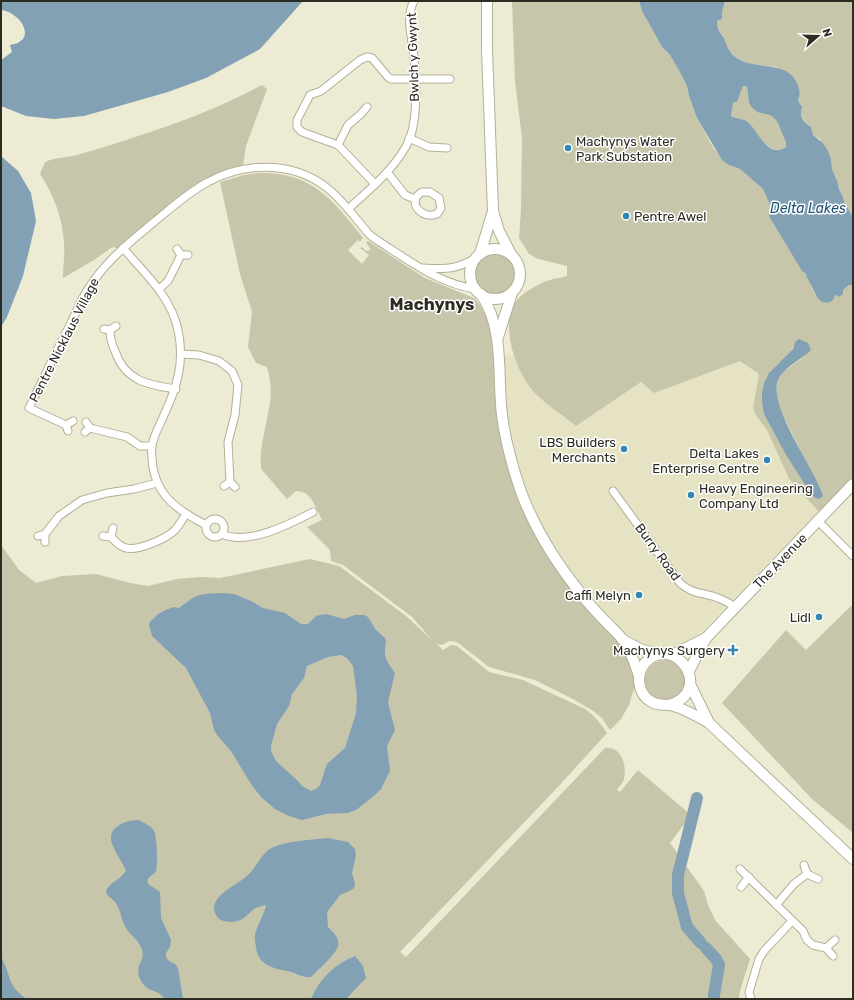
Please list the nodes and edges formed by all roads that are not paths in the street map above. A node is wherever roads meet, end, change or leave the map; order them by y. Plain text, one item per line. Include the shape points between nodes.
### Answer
1 (414, 1) edge
2 (487, 1) edge
3 (415, 79) junction
4 (450, 79) dead end
5 (367, 107) dead end
6 (410, 138) junction
7 (338, 146) junction
8 (447, 148) dead end
9 (387, 172) junction
10 (375, 184) junction
11 (415, 199) dead end
12 (348, 209) junction
13 (493, 211) junction
14 (123, 248) junction
15 (182, 253) dead end
16 (511, 254) junction
17 (478, 256) junction
18 (421, 268) junction
19 (159, 289) junction
20 (478, 292) junction
21 (512, 293) junction
22 (110, 328) dead end
23 (498, 337) junction
24 (181, 354) junction
25 (176, 390) junction
26 (69, 426) dead end
27 (87, 427) dead end
28 (152, 446) junction
29 (157, 483) junction
30 (853, 484) edge
31 (230, 485) dead end
32 (613, 491) dead end
33 (313, 512) dead end
34 (186, 514) junction
35 (818, 521) junction
36 (206, 525) junction
37 (113, 528) dead end
38 (222, 534) junction
39 (103, 536) dead end
40 (111, 537) junction
41 (45, 542) dead end
42 (853, 556) edge
43 (736, 607) junction
44 (706, 638) junction
45 (623, 640) junction
46 (661, 654) junction
47 (672, 655) junction
48 (689, 672) junction
49 (639, 676) junction
50 (690, 684) junction
51 (670, 705) junction
52 (709, 723) junction
53 (853, 859) edge
54 (804, 865) dead end
55 (740, 869) dead end
56 (807, 874) junction
57 (749, 878) junction
58 (818, 879) dead end
59 (741, 887) dead end
60 (776, 904) junction
61 (792, 920) junction
62 (835, 940) dead end
63 (826, 948) junction
64 (833, 956) dead end
65 (751, 999) edge

1 - 3 street, Bwlch y Gwynt via 409,12
2 - 13 main road
3 - 4 street
3 - 6 street, Bwlch y Gwynt
3 - 7 street via 391,79 372,58 367,57 321,91 310,96 297,120 297,127 309,136
5 - 7 street via 348,125
6 - 8 street via 429,147
6 - 9 street, Bwlch y Gwynt
7 - 10 street
9 - 10 street, Bwlch y Gwynt
9 - 11 street via 405,195
10 - 12 street, Bwlch y Gwynt
12 - 14 street via 325,186 307,175 276,168 246,169 208,182
12 - 18 street via 370,235
13 - 16 main road via 499,231
13 - 17 main road
14 - 19 street
14 - 26 street, Pentre Nicklaus Village via 104,266 89,288 29,408
15 - 19 street via 168,281
16 - 17 main road via 492,249
16 - 21 main road via 520,272 518,284
17 - 18 street via 455,268
17 - 20 main road via 470,275
18 - 20 street via 438,278
19 - 24 street via 171,307 178,330
20 - 21 main road via 496,299
20 - 23 main road via 487,303
21 - 23 main road
22 - 25 street via 112,346 123,369 135,379
23 - 45 main road via 502,416 520,488 534,520 561,568 583,597
24 - 25 street
24 - 31 street via 199,355 219,361 232,371 238,385 235,415 228,442
25 - 28 street
27 - 28 street via 127,437 140,446
28 - 29 street
29 - 34 street via 169,501
29 - 41 street via 82,500 59,516 42,535
30 - 35 main road, The Avenue
32 - 43 street, Burry Road via 686,589 718,597
33 - 38 street via 258,535 238,538
34 - 36 street
34 - 40 street via 175,530 159,541 140,547 126,548
35 - 42 street
35 - 43 main road, The Avenue
36 - 38 street via 207,533 212,537
36 - 38 street via 213,519 221,521 224,529
37 - 40 street
39 - 40 street
43 - 44 main road, The Avenue
44 - 47 main road, The Avenue
44 - 48 main road, The Avenue
45 - 46 main road via 642,650
45 - 49 main road
46 - 47 main road
46 - 49 main road via 646,662
47 - 48 main road via 682,661
48 - 50 main road
49 - 51 main road via 641,690 647,699 657,705
50 - 51 main road via 685,696
50 - 52 main road
51 - 52 main road
52 - 53 main road
54 - 56 street
55 - 57 street
56 - 58 street
56 - 60 street
57 - 59 street
57 - 60 street
60 - 61 street
61 - 63 street via 813,945
61 - 65 street via 759,959 749,992
62 - 63 street
63 - 64 street

